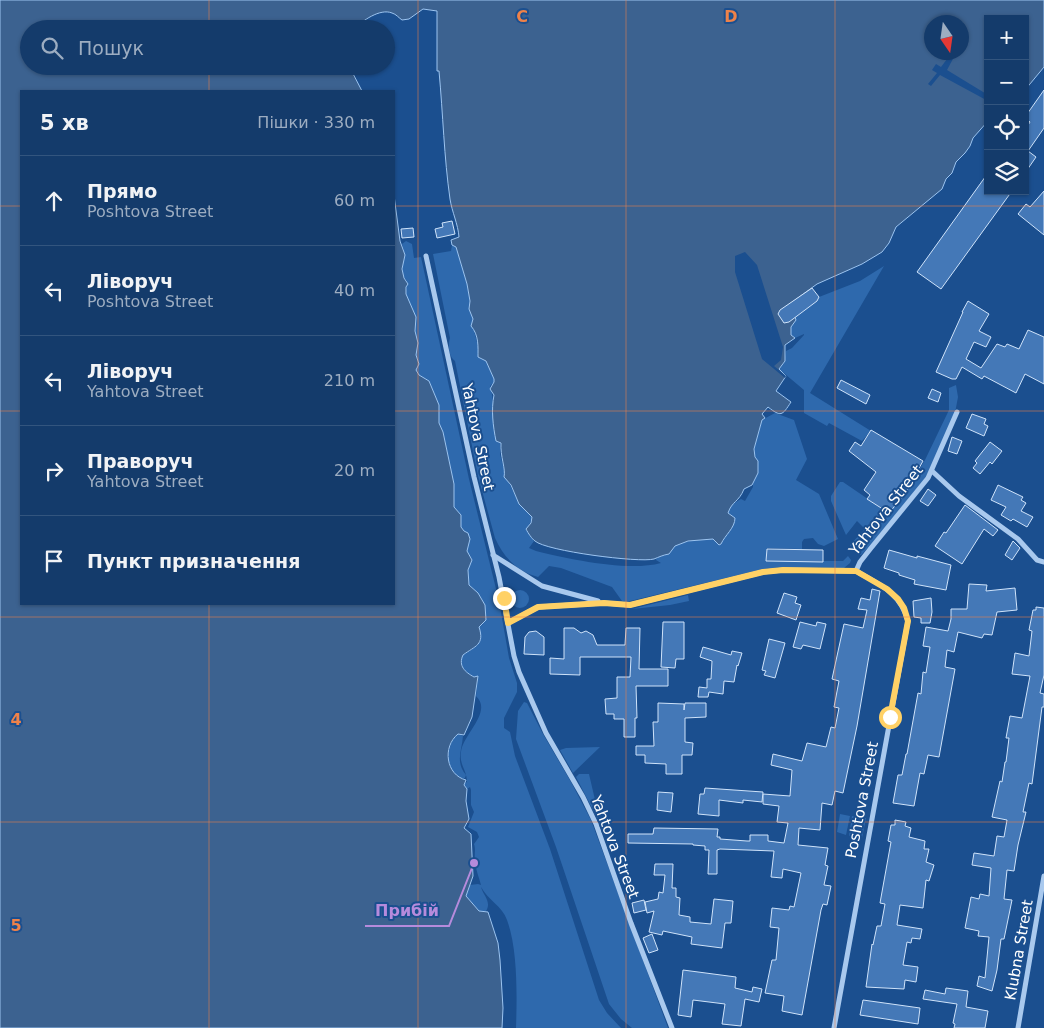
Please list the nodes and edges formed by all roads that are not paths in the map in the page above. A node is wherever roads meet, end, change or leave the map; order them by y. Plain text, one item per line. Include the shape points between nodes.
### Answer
1 (426, 256) dead end
2 (957, 412) dead end
3 (932, 471) junction
4 (492, 555) junction
5 (1044, 562) edge
6 (856, 571) junction
7 (604, 603) junction
8 (508, 623) junction
9 (1044, 876) edge
10 (672, 1028) edge
11 (834, 1028) edge
12 (1018, 1028) edge

1 - 4 street, Yahtova Street
2 - 3 street, Yahtova Street
3 - 5 street via 959,496 1018,539 1037,560
3 - 6 street, Yahtova Street
4 - 7 street via 542,586
4 - 8 street, Yahtova Street
6 - 7 street, Yahtova Street via 763,572 630,605
6 - 11 street, Poshtova Street via 898,599 908,621
7 - 8 street, Yahtova Street via 538,607
8 - 10 street, Yahtova Street via 514,656 527,692 599,831
9 - 12 street, Klubna Street

